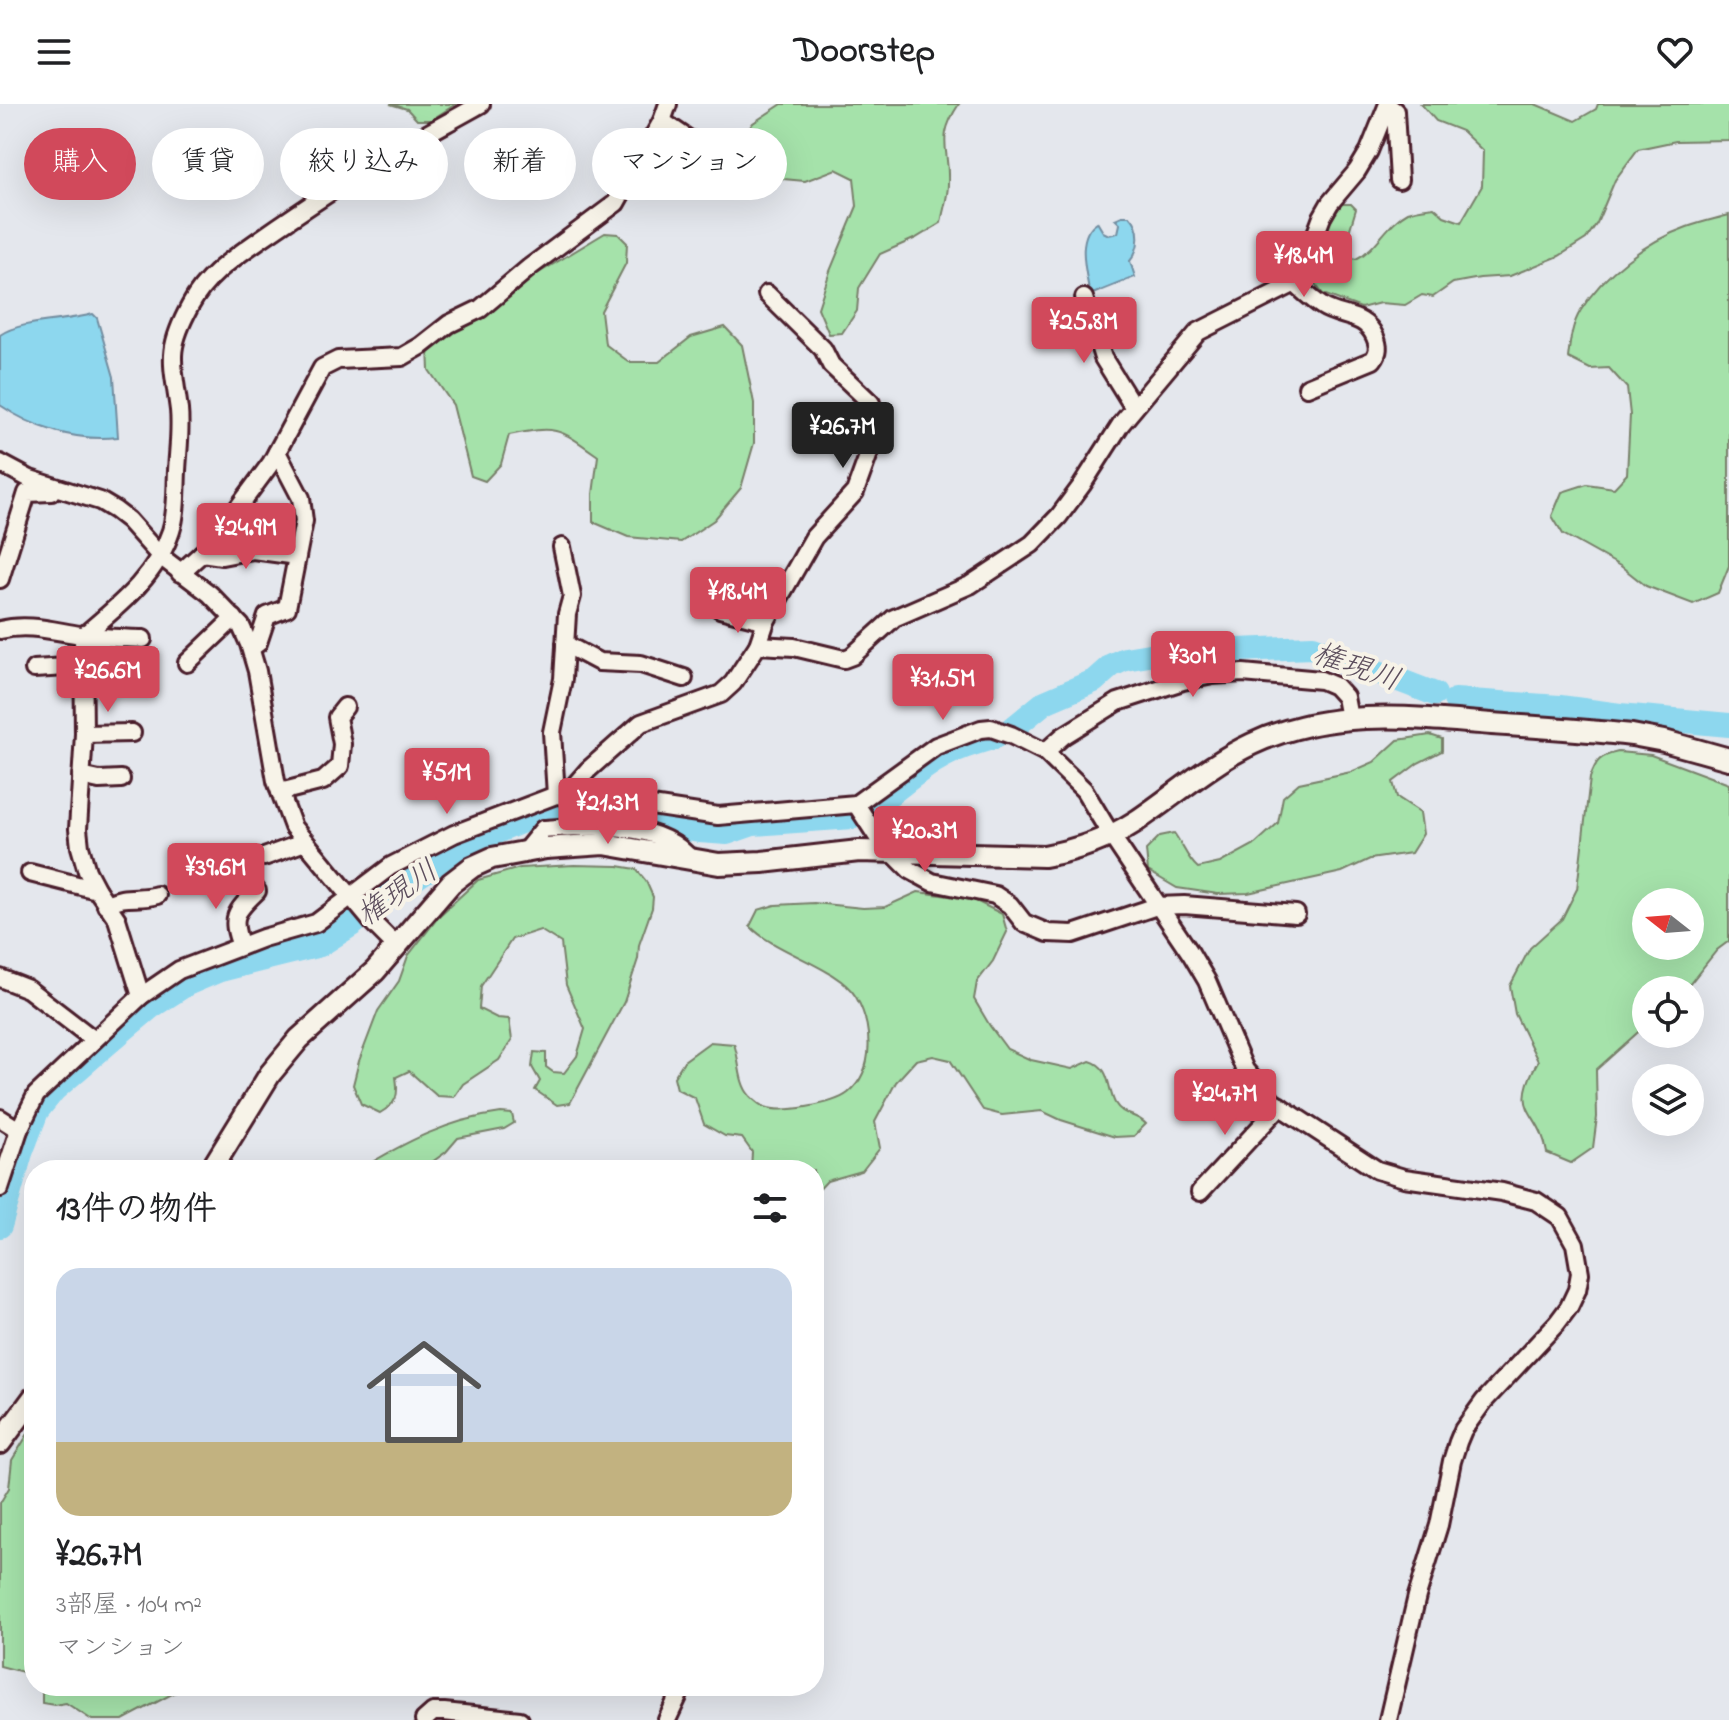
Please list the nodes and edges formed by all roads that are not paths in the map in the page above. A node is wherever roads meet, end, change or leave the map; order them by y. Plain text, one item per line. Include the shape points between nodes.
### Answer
1 (481, 104) edge
2 (668, 104) edge
3 (1388, 105) edge
4 (662, 121) junction
5 (672, 128) edge
6 (1399, 180) dead end
7 (1292, 281) junction
8 (767, 294) dead end
9 (1084, 298) dead end
10 (1307, 387) dead end
11 (1134, 408) junction
12 (277, 452) junction
13 (0, 463) edge
14 (54, 487) junction
15 (562, 547) dead end
16 (202, 553) junction
17 (160, 556) junction
18 (297, 556) junction
19 (180, 573) junction
20 (0, 579) edge
21 (720, 609) dead end
22 (234, 618) junction
23 (766, 621) junction
24 (0, 630) edge
25 (83, 636) junction
26 (143, 639) dead end
27 (565, 644) junction
28 (758, 645) junction
29 (251, 648) junction
30 (187, 663) dead end
31 (83, 666) junction
32 (34, 669) dead end
33 (684, 678) dead end
34 (345, 707) dead end
35 (1349, 718) junction
36 (132, 733) dead end
37 (84, 734) junction
38 (1045, 752) junction
39 (1729, 759) edge
40 (81, 776) junction
41 (121, 779) dead end
42 (280, 792) junction
43 (562, 795) junction
44 (860, 810) junction
45 (626, 815) junction
46 (1111, 835) junction
47 (305, 842) junction
48 (526, 850) junction
49 (890, 851) junction
50 (264, 857) dead end
51 (691, 860) junction
52 (30, 873) dead end
53 (97, 890) junction
54 (250, 892) dead end
55 (157, 895) dead end
56 (353, 900) junction
57 (106, 905) junction
58 (1157, 906) junction
59 (1296, 914) dead end
60 (241, 946) junction
61 (397, 947) junction
62 (0, 978) edge
63 (141, 996) junction
64 (93, 1039) junction
65 (1280, 1106) junction
66 (0, 1118) edge
67 (19, 1130) junction
68 (217, 1160) edge
69 (1, 1182) edge
70 (1200, 1192) dead end
71 (24, 1411) edge
72 (0, 1443) edge
73 (678, 1696) edge
74 (424, 1720) edge
75 (520, 1720) edge
76 (667, 1720) edge
77 (1388, 1720) edge

1 - 17 street via 287,218 225,263 190,305 171,354 179,413 175,513
2 - 4 street
3 - 6 street via 1395,111
3 - 7 street via 1369,151 1322,217
4 - 5 street
4 - 12 street via 616,203 480,309 402,357 338,360 322,368
7 - 10 street via 1323,307 1365,322 1378,343 1373,360
7 - 11 street via 1198,332
8 - 23 street via 871,403 875,422 855,492 814,537
9 - 11 street via 1103,358
11 - 28 street via 1059,516 1032,544 970,585 894,618 844,659
12 - 16 street
12 - 18 street via 301,498 304,521
13 - 14 street
14 - 17 street via 115,510
14 - 20 street via 51,492 27,493
15 - 27 street via 572,596
16 - 18 street via 222,556 253,550
16 - 19 street
17 - 19 street
17 - 25 street via 127,599
18 - 29 street via 287,608 267,616 258,643
19 - 22 street
21 - 23 street
22 - 29 street
22 - 30 street
23 - 28 street
24 - 25 street via 40,627
25 - 26 street
25 - 31 street
27 - 33 street via 599,662 641,664
27 - 43 street via 552,732
28 - 43 street via 721,694 641,723
29 - 42 street
31 - 32 street
31 - 37 street
34 - 42 street via 337,717 340,766 323,781
35 - 38 street via 1345,697 1321,680 1213,675 1118,702
35 - 39 street via 1632,735
35 - 46 street via 1299,726 1244,748
36 - 37 street
37 - 40 street
38 - 44 street via 991,728 981,729 936,746
38 - 46 street via 1084,790
40 - 41 street
40 - 53 street via 80,847
42 - 47 street via 293,827
43 - 45 street
43 - 56 street via 421,849 391,866
44 - 45 street
44 - 49 street
45 - 48 street via 594,826 543,829
45 - 51 street via 641,831 684,850
46 - 49 street via 1044,856
46 - 58 street
47 - 50 street
47 - 56 street
48 - 51 street via 604,844
48 - 61 street via 472,867 451,883
49 - 51 street via 719,864
49 - 58 street via 932,882 995,895 1024,923 1048,933 1073,934
52 - 53 street
53 - 57 street
54 - 60 street via 234,919
55 - 57 street via 117,898
56 - 60 street via 316,923
56 - 61 street
57 - 63 street via 117,919
58 - 59 street
58 - 65 street via 1207,981 1245,1070
60 - 63 street via 179,970
61 - 68 street via 299,1039 270,1074
62 - 64 street via 28,989
63 - 64 street
64 - 67 street via 36,1095
65 - 70 street
65 - 77 street via 1377,1170 1536,1201 1560,1217 1579,1258 1577,1290 1569,1307 1463,1430
66 - 67 street
67 - 69 street
71 - 72 street
73 - 76 street
74 - 75 street via 433,1712

